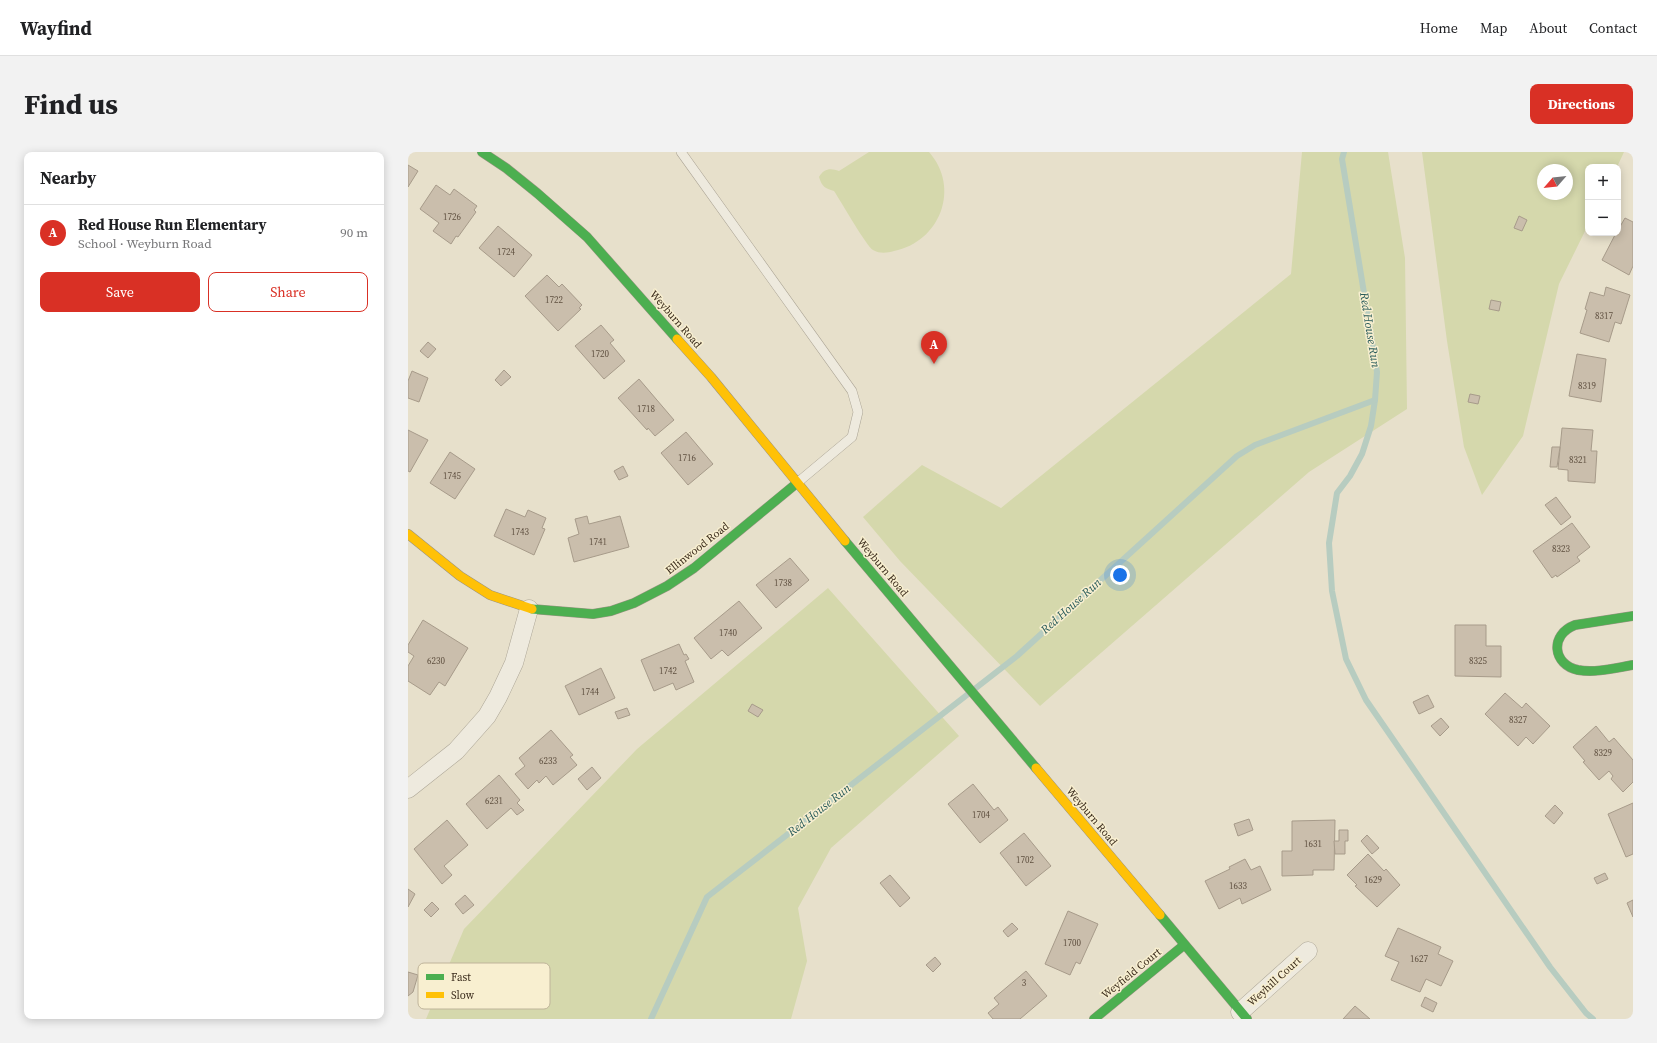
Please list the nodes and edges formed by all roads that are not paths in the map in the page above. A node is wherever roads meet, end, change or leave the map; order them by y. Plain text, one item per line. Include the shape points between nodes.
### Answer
1 (482, 152) edge
2 (681, 152) edge
3 (797, 483) junction
4 (408, 534) edge
5 (529, 610) junction
6 (1633, 616) edge
7 (1633, 665) edge
8 (408, 789) edge
9 (1184, 945) junction
10 (1308, 951) dead end
11 (1243, 1015) edge
12 (1094, 1019) edge

1 - 3 street, Weyburn Road via 537,192 587,237 711,377
2 - 3 lane via 852,391 858,412 852,437
3 - 5 street, Ellinwood Road via 694,568 646,598 611,611 593,614
3 - 9 street, Weyburn Road
4 - 5 street, Ellinwood Road via 460,576 490,595
5 - 8 street via 514,663 487,716 456,751
6 - 7 street via 1571,626 1561,633 1557,644 1560,658 1576,670 1594,671
9 - 11 street, Weyburn Road
9 - 12 street, Weyfield Court
10 - 11 street, Weyhill Court

